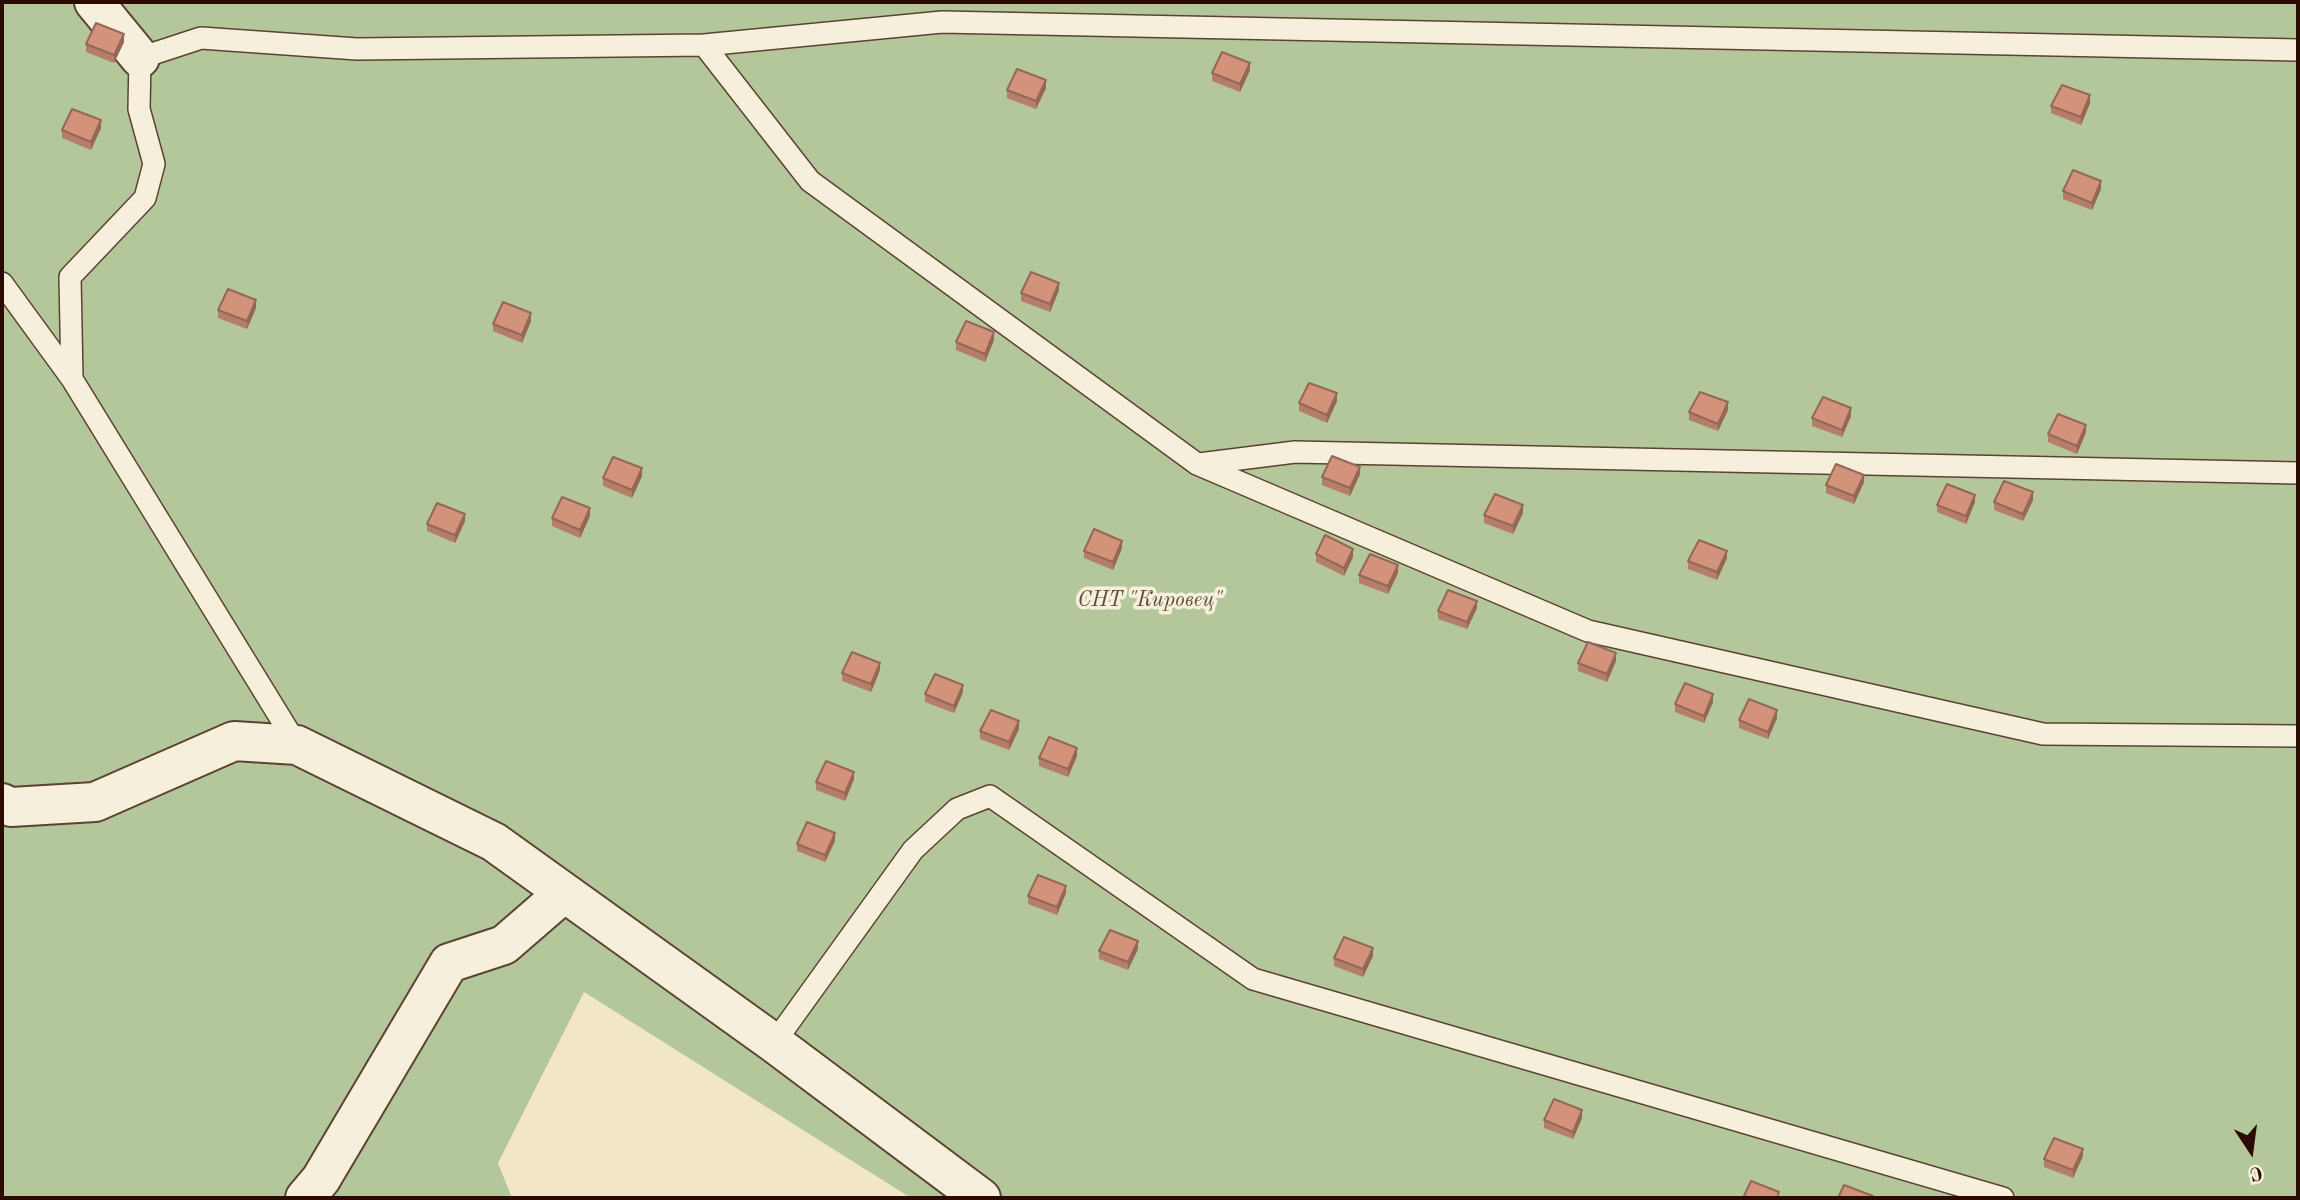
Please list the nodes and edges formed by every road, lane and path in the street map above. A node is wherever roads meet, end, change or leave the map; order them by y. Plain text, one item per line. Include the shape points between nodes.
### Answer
1 (94, 2) edge
2 (704, 45) junction
3 (2298, 50) edge
4 (140, 58) junction
5 (2, 283) edge
6 (72, 379) junction
7 (1198, 464) junction
8 (2298, 473) edge
9 (2298, 736) edge
10 (297, 745) junction
11 (2, 803) edge
12 (564, 893) junction
13 (775, 1043) junction
14 (305, 1198) edge
15 (981, 1198) edge
16 (2003, 1198) edge

1 - 4 street
2 - 3 lane via 942,22
2 - 4 lane via 357,48 201,38
2 - 7 lane via 810,181
4 - 6 lane via 139,109 154,164 145,198 70,277
5 - 6 lane
6 - 10 lane
7 - 8 lane via 1295,452
7 - 9 lane via 1588,631 2043,734
10 - 11 street via 234,741 94,802 11,807
10 - 12 street via 494,842
12 - 13 street
12 - 14 street via 504,945 449,963 321,1180
13 - 15 street
13 - 16 lane via 913,850 957,809 990,796 1253,979

